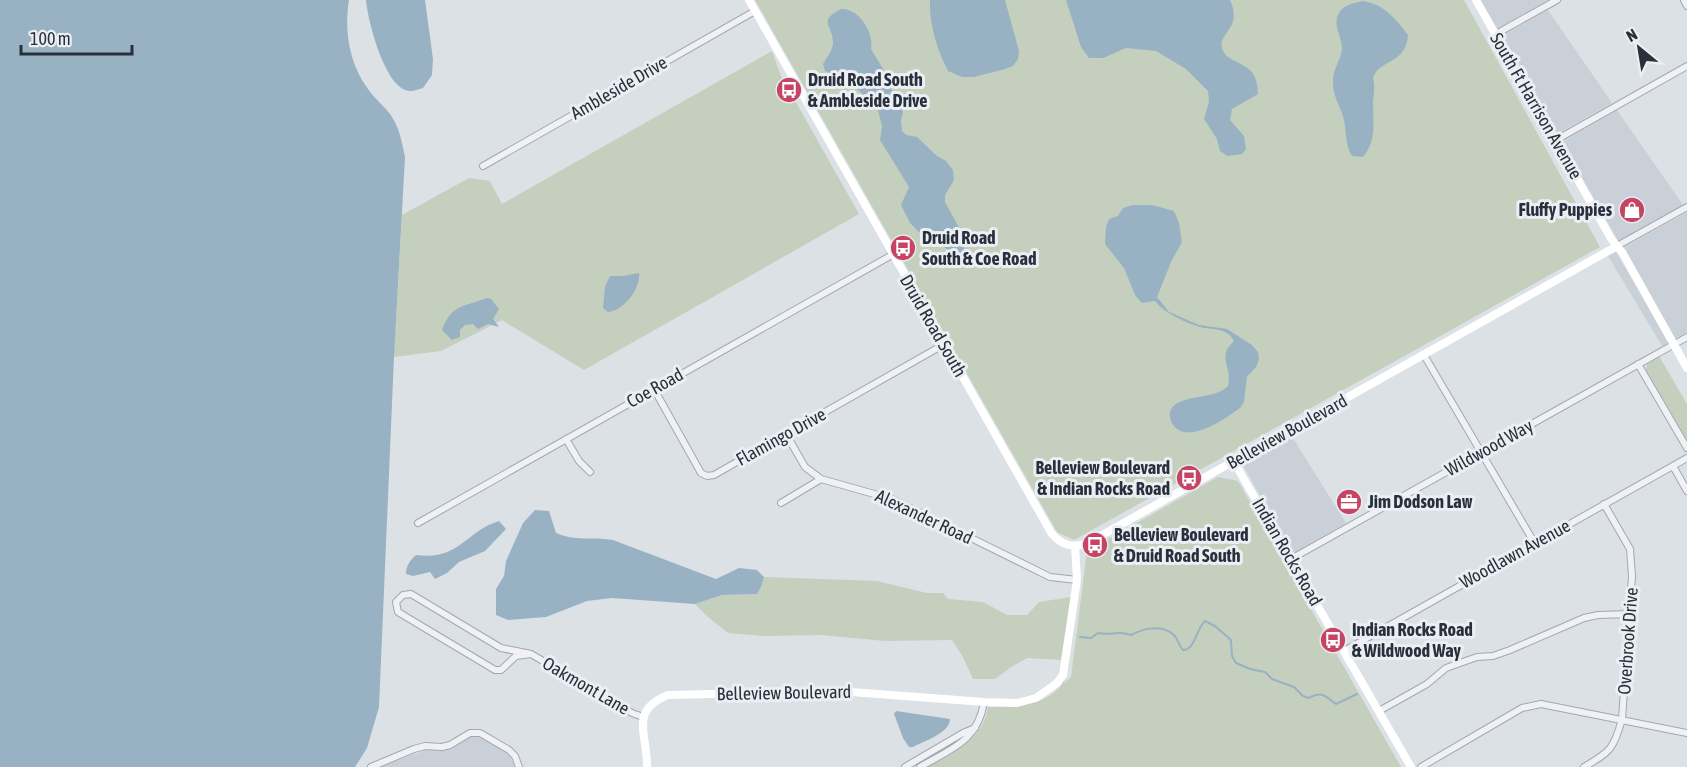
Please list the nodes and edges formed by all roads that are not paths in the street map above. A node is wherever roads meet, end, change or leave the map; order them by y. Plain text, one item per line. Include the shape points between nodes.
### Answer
1 (748, 0) edge
2 (1476, 0) edge
3 (1557, 0) edge
4 (1684, 0) edge
5 (1687, 6) edge
6 (755, 11) junction
7 (1496, 34) junction
8 (1687, 66) edge
9 (1556, 140) junction
10 (483, 166) dead end
11 (1687, 207) edge
12 (1617, 246) junction
13 (892, 255) junction
14 (1687, 337) edge
15 (1674, 344) junction
16 (943, 345) junction
17 (1424, 355) junction
18 (1638, 364) junction
19 (1687, 368) edge
20 (654, 389) junction
21 (786, 434) junction
22 (566, 439) junction
23 (1687, 448) edge
24 (1482, 452) junction
25 (1687, 458) edge
26 (1234, 462) junction
27 (1673, 466) junction
28 (590, 472) dead end
29 (821, 479) junction
30 (1687, 491) edge
31 (781, 503) dead end
32 (1605, 504) junction
33 (418, 523) dead end
34 (1535, 544) junction
35 (1075, 546) junction
36 (1291, 559) junction
37 (1077, 580) junction
38 (1631, 614) junction
39 (501, 648) junction
40 (1344, 651) junction
41 (531, 654) junction
42 (507, 664) junction
43 (984, 702) junction
44 (1379, 711) junction
45 (643, 717) junction
46 (1622, 719) junction
47 (976, 728) junction
48 (1687, 733) edge
49 (371, 767) edge
50 (519, 767) edge
51 (647, 767) edge
52 (905, 767) edge
53 (920, 767) edge
54 (1411, 767) edge
55 (1421, 767) edge
56 (1584, 767) edge

1 - 6 street, Druid Road South
2 - 7 street, South Ft Harrison Avenue
3 - 7 street
4 - 5 street
6 - 10 street, Ambleside Drive
6 - 13 street, Druid Road South
7 - 9 street, South Ft Harrison Avenue
8 - 9 street
9 - 12 street, South Ft Harrison Avenue
11 - 12 street, Belleview Boulevard
12 - 15 street, South Ft Harrison Avenue
12 - 17 street, Belleview Boulevard
13 - 16 street, Druid Road South
13 - 20 street, Coe Road
14 - 15 street, Wildwood Way
15 - 18 street, Wildwood Way
15 - 19 street, South Ft Harrison Avenue
16 - 21 street, Flamingo Drive
16 - 35 street, Druid Road South via 1052,534 1060,543
17 - 24 street
17 - 26 street, Belleview Boulevard
18 - 23 street
18 - 24 street, Wildwood Way
20 - 21 street, Flamingo Drive via 701,473 707,477
20 - 22 street, Coe Road
21 - 29 street, Alexander Road via 805,467
22 - 28 street
22 - 33 street, Coe Road
24 - 34 street
24 - 36 street, Wildwood Way
25 - 27 street, Woodlawn Avenue
26 - 35 street, Belleview Boulevard via 1088,543
26 - 36 street, Indian Rocks Road
27 - 30 street
27 - 32 street, Woodlawn Avenue
29 - 31 street
29 - 37 street, Alexander Road via 892,499 1050,578
32 - 34 street, Woodlawn Avenue
32 - 38 street, Overbrook Drive via 1629,549
34 - 40 street, Woodlawn Avenue
35 - 37 street, Belleview Boulevard
36 - 40 street, Indian Rocks Road
37 - 43 street, Belleview Boulevard via 1063,675 1058,683 1036,698 1017,703
38 - 44 street via 1584,618 1510,650 1446,668 1416,692
38 - 46 street, Overbrook Drive
39 - 41 street, Oakmont Lane
39 - 42 street
39 - 42 street, Oakmont Lane via 411,594 396,602 398,612 490,668 501,670
40 - 44 street, Indian Rocks Road
41 - 42 street, Oakmont Lane via 516,656
41 - 45 street, Oakmont Lane
43 - 45 street, Belleview Boulevard via 838,691 668,695 649,705
43 - 47 street
44 - 54 street, Indian Rocks Road
45 - 51 street
46 - 48 street
46 - 55 street via 1541,704 1522,708
46 - 56 street, Overbrook Drive via 1612,747
47 - 52 street
47 - 53 street via 968,740
49 - 50 street via 414,749 450,745 470,733 480,733 509,750

